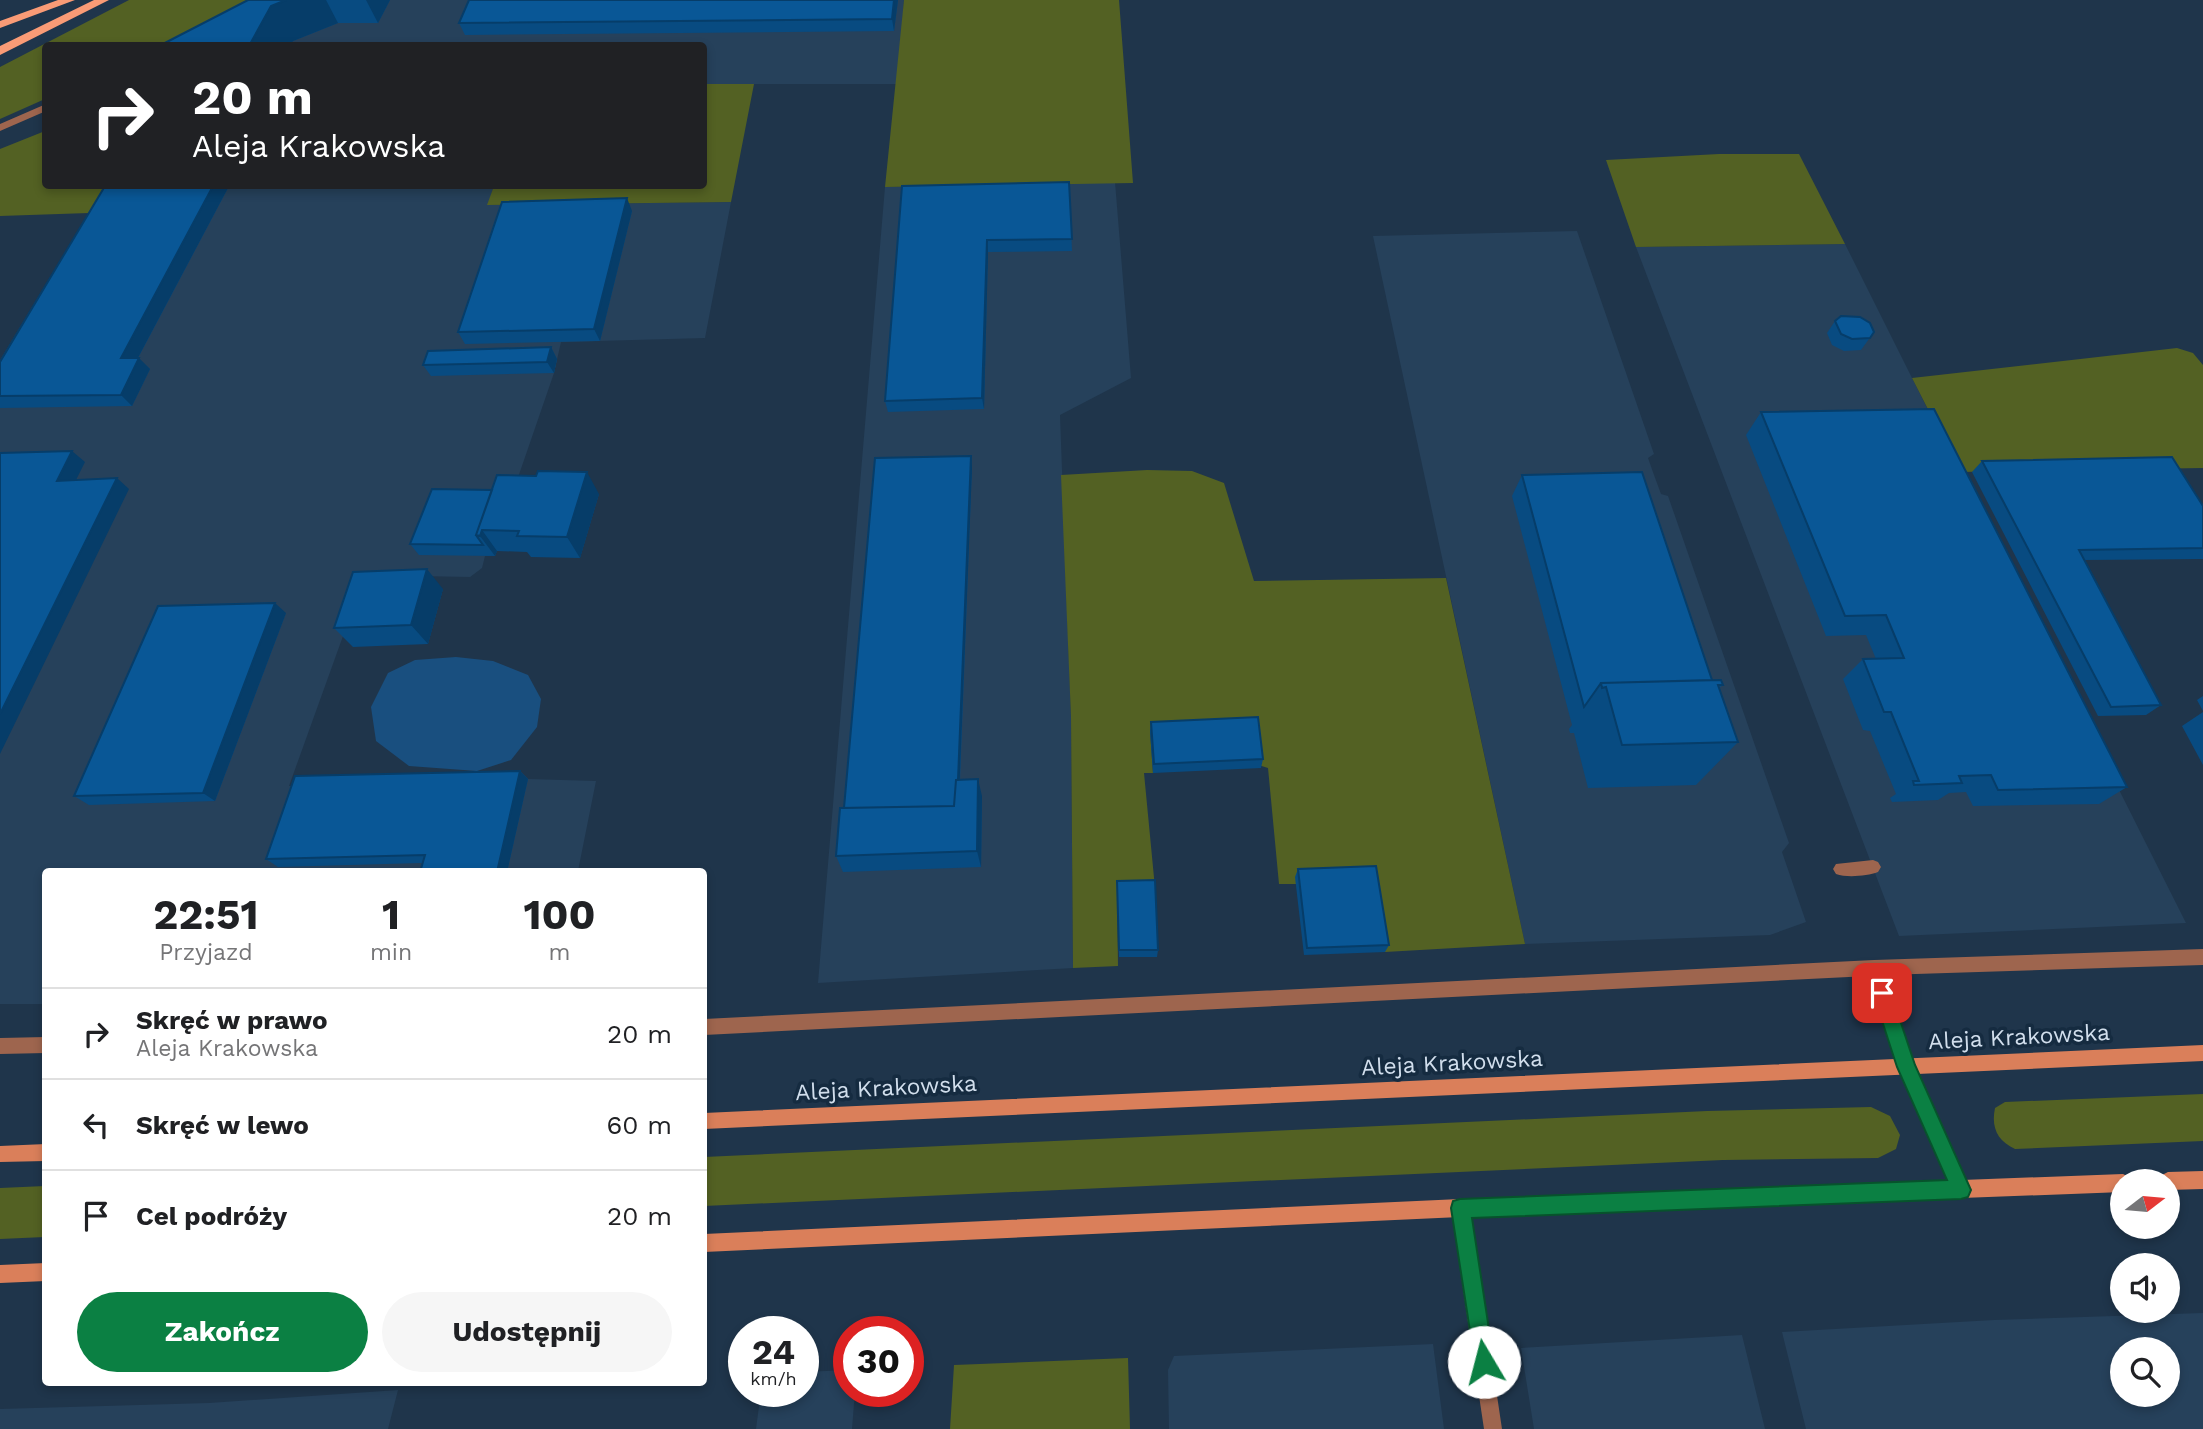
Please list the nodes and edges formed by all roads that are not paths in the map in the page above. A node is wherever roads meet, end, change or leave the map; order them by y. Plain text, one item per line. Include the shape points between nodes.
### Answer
1 (69, 0) edge
2 (103, 0) edge
3 (0, 25) edge
4 (0, 51) edge
5 (42, 109) edge
6 (0, 128) edge
7 (1873, 867) dead end
8 (1841, 869) dead end
9 (2203, 957) edge
10 (1874, 968) junction
11 (707, 1027) edge
12 (42, 1045) edge
13 (0, 1046) edge
14 (2203, 1054) edge
15 (1907, 1067) junction
16 (707, 1121) edge
17 (42, 1152) edge
18 (0, 1154) edge
19 (2203, 1180) edge
20 (2180, 1181) edge
21 (2110, 1184) edge
22 (1961, 1190) junction
23 (1460, 1208) junction
24 (707, 1243) edge
25 (42, 1272) edge
26 (0, 1274) edge
27 (1493, 1429) edge

1 - 3 main road
2 - 4 main road
5 - 6 street
7 - 8 street
9 - 10 street
10 - 11 street
10 - 15 street
12 - 13 street
14 - 15 main road, Aleja Krakowska
15 - 16 main road, Aleja Krakowska
15 - 22 street
17 - 18 main road
19 - 20 main road
21 - 22 main road
22 - 23 main road
23 - 24 main road
23 - 27 street
25 - 26 main road

